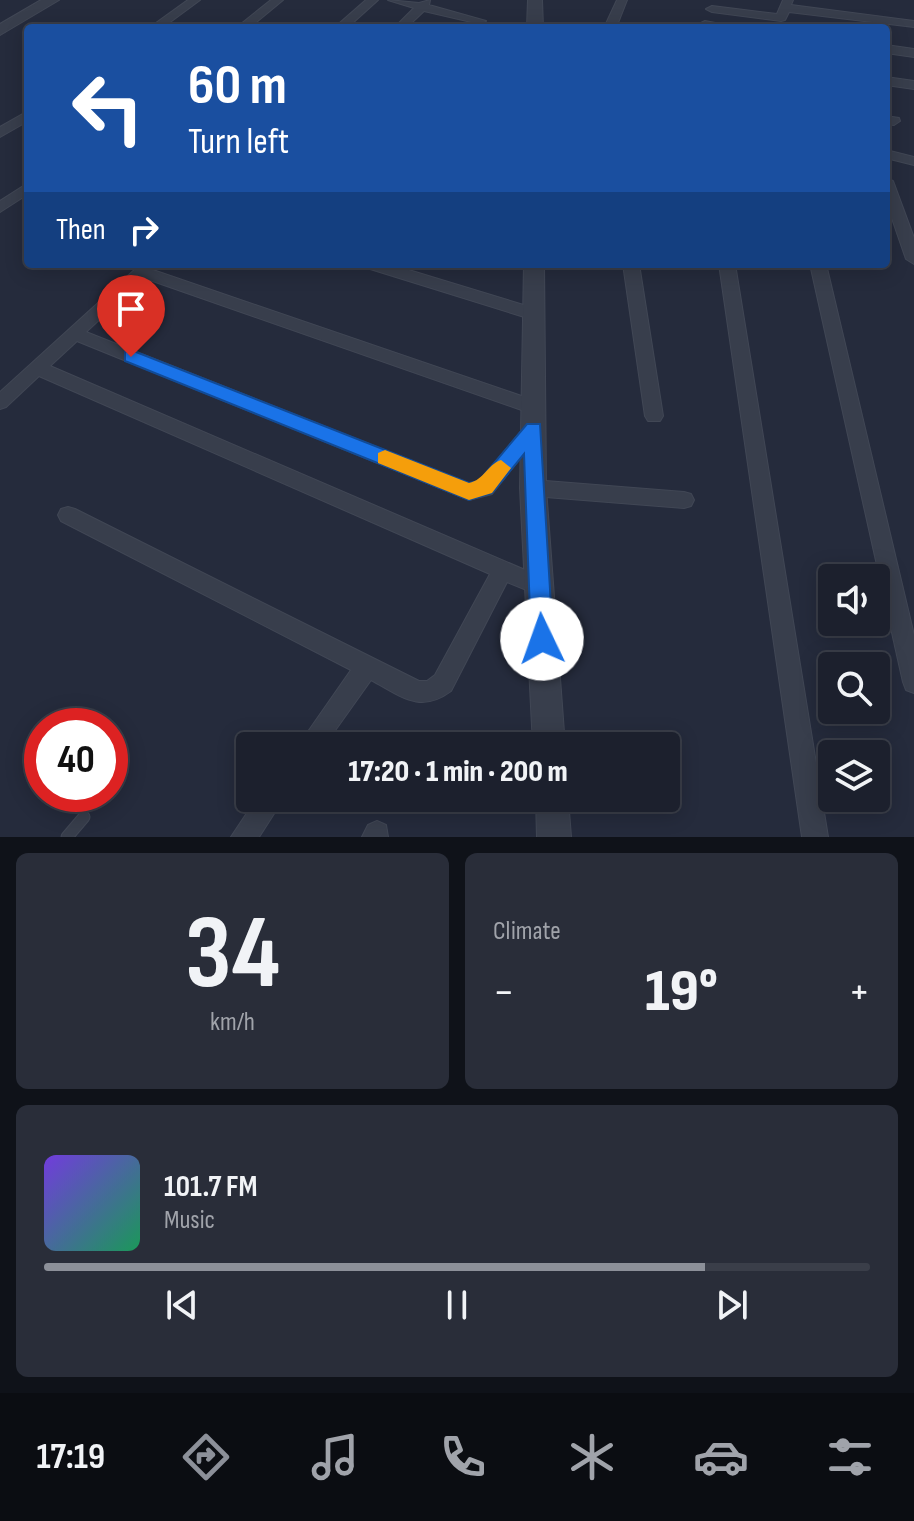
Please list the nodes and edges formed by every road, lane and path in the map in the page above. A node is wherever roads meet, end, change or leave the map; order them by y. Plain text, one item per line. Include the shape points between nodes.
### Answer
1 (52, 0) edge
2 (195, 0) edge
3 (278, 0) edge
4 (373, 0) edge
5 (393, 0) edge
6 (535, 0) edge
7 (622, 0) edge
8 (700, 0) edge
9 (425, 3) edge
10 (714, 4) edge
11 (787, 4) edge
12 (480, 21) dead end
13 (161, 24) edge
14 (247, 24) edge
15 (345, 24) edge
16 (404, 24) edge
17 (535, 24) edge
18 (612, 24) edge
19 (705, 24) edge
20 (914, 24) edge
21 (0, 30) edge
22 (890, 50) edge
23 (914, 53) edge
24 (890, 82) edge
25 (914, 85) edge
26 (24, 118) edge
27 (0, 133) edge
28 (890, 155) edge
29 (914, 161) edge
30 (24, 190) edge
31 (890, 190) edge
32 (0, 208) edge
33 (909, 232) edge
34 (914, 259) edge
35 (146, 268) edge
36 (385, 268) edge
37 (534, 268) edge
38 (632, 268) edge
39 (728, 268) edge
40 (819, 268) edge
41 (534, 314) junction
42 (75, 334) junction
43 (38, 368) junction
44 (0, 402) edge
45 (654, 416) dead end
46 (533, 418) junction
47 (533, 488) junction
48 (684, 500) dead end
49 (68, 515) dead end
50 (503, 570) junction
51 (539, 586) junction
52 (367, 667) junction
53 (914, 682) edge
54 (320, 732) edge
55 (548, 732) edge
56 (262, 812) edge
57 (553, 812) edge
58 (84, 817) dead end
59 (67, 837) edge
60 (244, 837) edge
61 (554, 837) edge
62 (815, 837) edge

1 - 21 street
2 - 13 street
3 - 14 street
4 - 15 street
5 - 9 street
6 - 17 street
7 - 18 street
8 - 10 street
9 - 12 street
9 - 16 street
10 - 11 street via 778,19
10 - 19 street
11 - 20 street
22 - 23 street
24 - 25 street
26 - 27 street
28 - 29 street
30 - 32 street
31 - 33 street
33 - 34 street
35 - 42 street
35 - 46 street
36 - 41 street
37 - 41 street
38 - 45 street
39 - 62 street
40 - 53 street
41 - 46 street
42 - 43 street
42 - 46 street via 469,492 485,488
43 - 44 street
43 - 50 street
46 - 47 street
47 - 48 street
47 - 51 street
49 - 52 street
50 - 51 street
50 - 52 street via 443,683 431,692 417,692
51 - 55 street
52 - 54 street
56 - 60 street
57 - 61 street
58 - 59 lane

